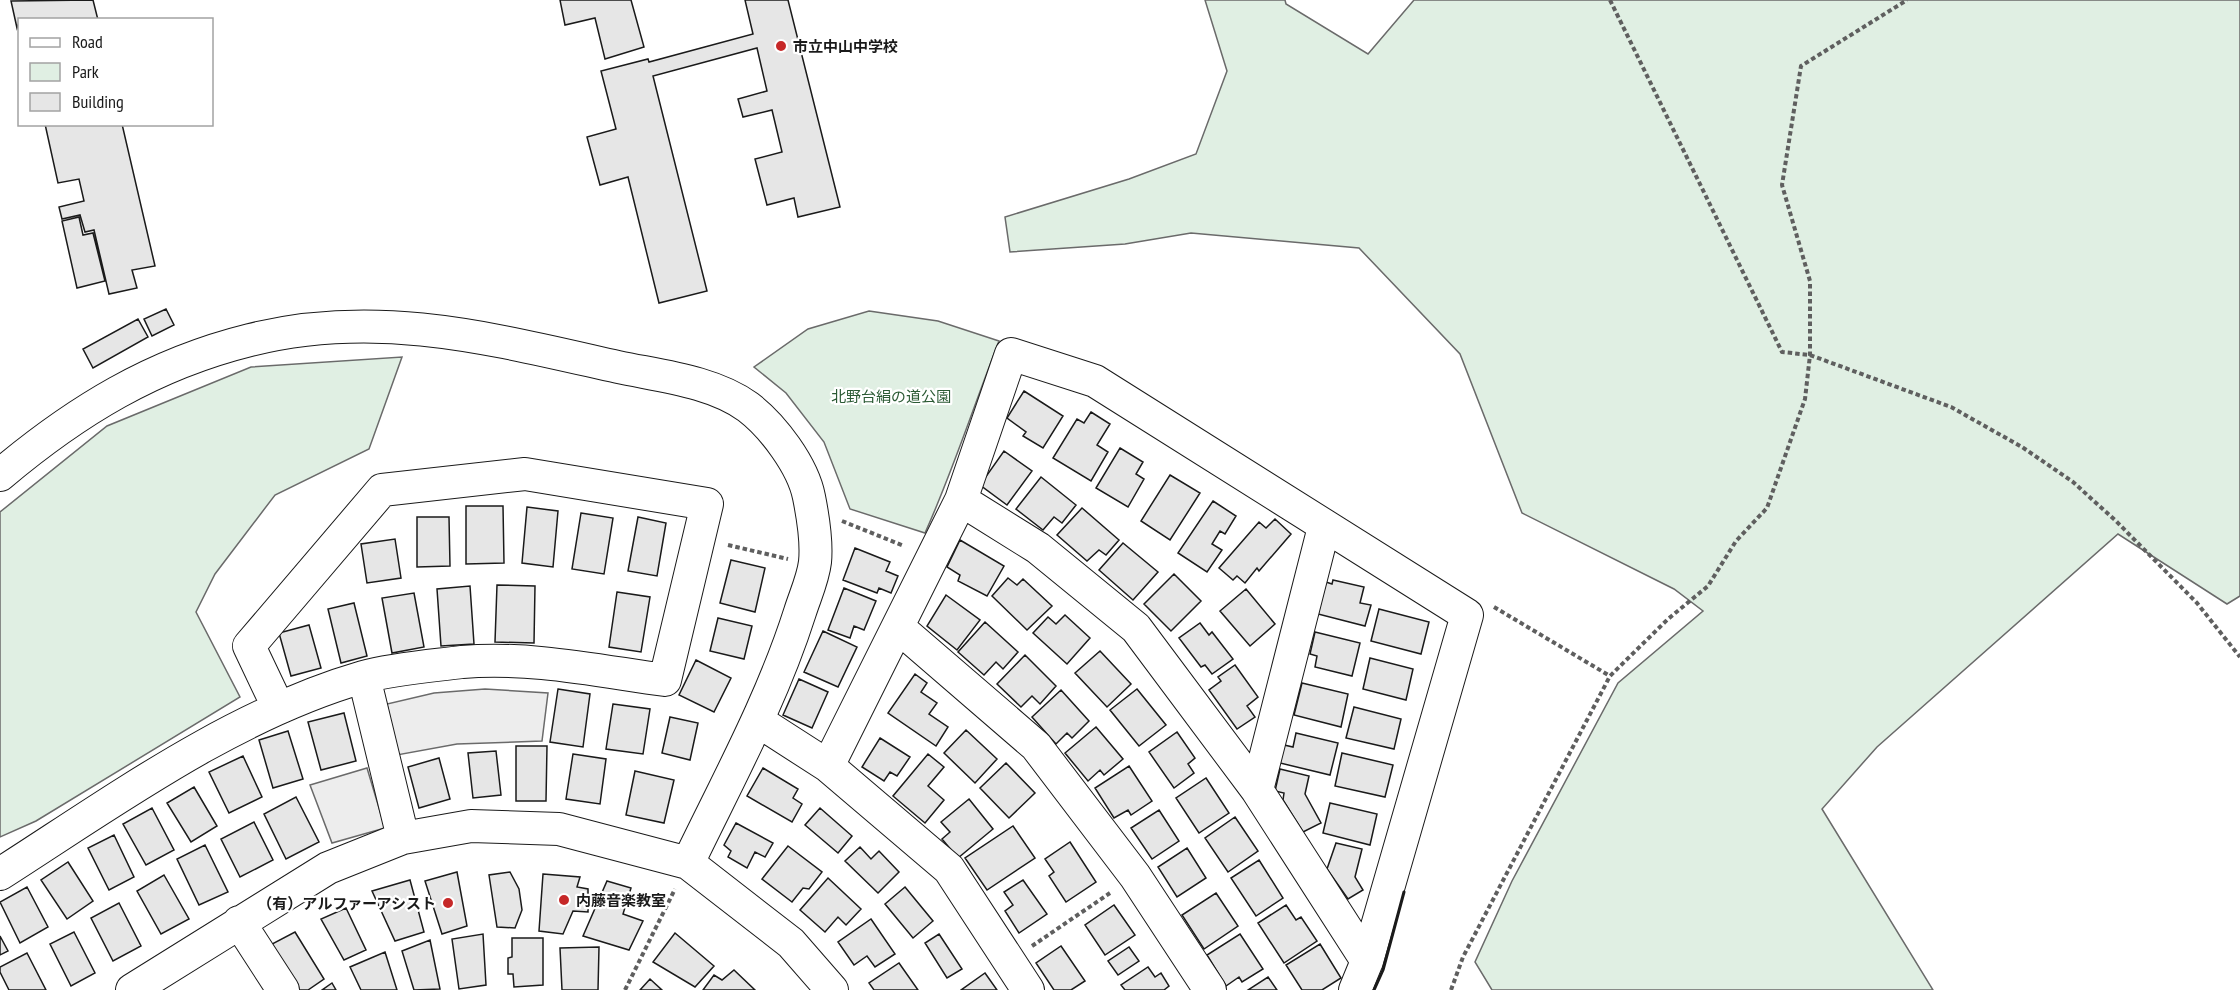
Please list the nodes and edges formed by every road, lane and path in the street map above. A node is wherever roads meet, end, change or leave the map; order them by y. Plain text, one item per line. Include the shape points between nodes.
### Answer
1 (1610, 0) edge
2 (1907, 0) edge
3 (1810, 355) junction
4 (0, 475) edge
5 (961, 500) junction
6 (810, 508) junction
7 (1324, 527) junction
8 (699, 538) junction
9 (932, 557) junction
10 (789, 559) dead end
11 (1493, 606) dead end
12 (898, 627) junction
13 (2240, 657) edge
14 (1610, 676) junction
15 (364, 677) junction
16 (278, 707) junction
17 (758, 721) junction
18 (828, 766) junction
19 (1257, 790) junction
20 (403, 838) junction
21 (0, 874) edge
22 (682, 876) junction
23 (1135, 876) junction
24 (238, 922) junction
25 (1009, 961) junction
26 (1367, 961) junction
27 (132, 990) edge
28 (283, 990) edge
29 (625, 990) edge
30 (832, 990) edge
31 (1028, 990) edge
32 (1210, 990) edge
33 (1355, 990) edge
34 (1451, 990) edge

1 - 3 path via 1782,352
2 - 3 path via 1801,66 1782,185 1810,281
3 - 13 path via 1951,407 2022,447 2073,482 2197,603
3 - 14 path via 1805,399 1767,508 1736,541 1708,586
4 - 6 street via 47,435 150,374 252,339 366,324 436,329 704,386 747,407 788,447 809,495
5 - 7 street via 1011,354 1095,381
5 - 9 street
5 - 19 street via 1038,548 1136,628
6 - 9 path
6 - 17 street via 815,565 788,650
7 - 19 street
7 - 26 street via 1467,615
8 - 10 path
8 - 15 street via 665,680 520,662 463,662
8 - 16 street via 707,504 525,474 381,490 249,646
9 - 12 street
11 - 14 path
12 - 18 street
12 - 23 street via 1036,746
14 - 34 path via 1462,957
15 - 16 street
15 - 20 street
16 - 21 street via 150,778
17 - 18 street
17 - 22 street
18 - 25 street via 949,869
19 - 26 street
20 - 22 street via 471,826 559,829
20 - 24 street via 328,868
22 - 29 path
22 - 30 street via 791,943
23 - 25 path
23 - 32 street
24 - 27 street
24 - 28 street
25 - 31 street
26 - 33 street

